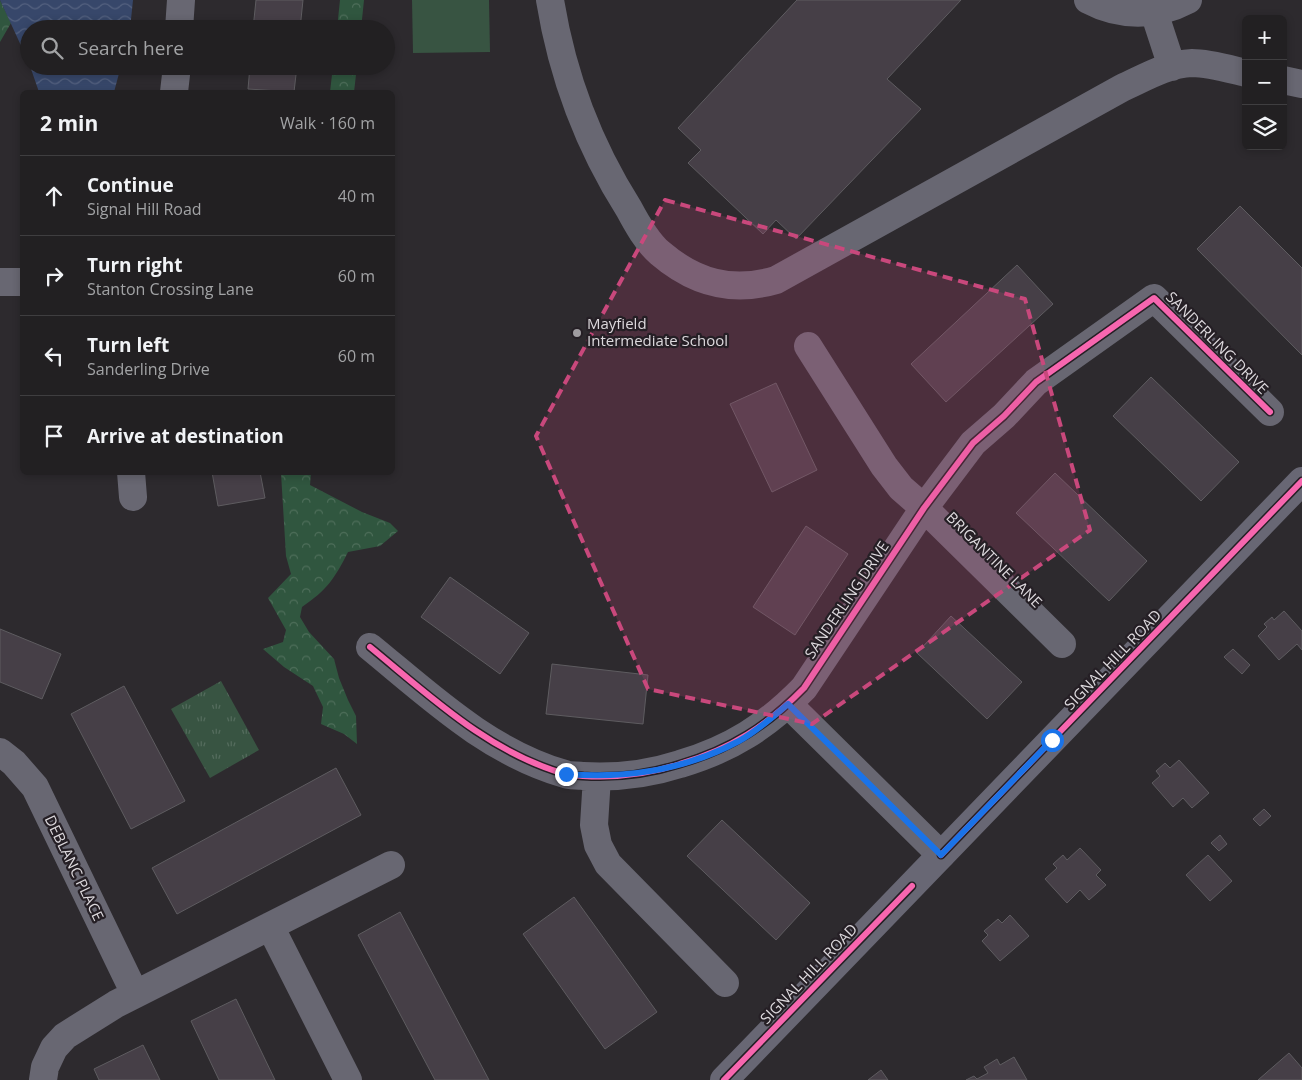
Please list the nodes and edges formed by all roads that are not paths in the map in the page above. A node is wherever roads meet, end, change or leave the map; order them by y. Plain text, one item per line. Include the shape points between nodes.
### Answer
1 (181, 0) edge
2 (550, 0) edge
3 (1088, 0) edge
4 (1188, 0) edge
5 (1154, 12) junction
6 (180, 20) edge
7 (1172, 66) junction
8 (1242, 72) edge
9 (176, 75) edge
10 (1287, 81) edge
11 (1302, 84) edge
12 (174, 90) edge
13 (0, 282) edge
14 (20, 282) edge
15 (808, 346) dead end
16 (1270, 412) dead end
17 (1302, 481) edge
18 (924, 508) junction
19 (1062, 644) dead end
20 (370, 647) dead end
21 (788, 704) junction
22 (0, 752) edge
23 (597, 777) junction
24 (941, 855) junction
25 (391, 865) dead end
26 (270, 926) junction
27 (725, 982) dead end
28 (135, 994) junction
29 (43, 1080) edge
30 (348, 1080) edge
31 (724, 1080) edge

1 - 6 street
2 - 7 street via 570,85 590,136 619,194 658,251 678,267 719,284 758,285 776,280 1122,88
3 - 5 street via 1127,13
4 - 5 street via 1173,8
5 - 7 street
7 - 8 street via 1192,63
9 - 12 street
10 - 11 street
13 - 14 street
15 - 18 street, BRIGANTINE LANE via 884,466 901,488
16 - 18 street, SANDERLING DRIVE via 1154,298 1036,382 973,443
17 - 24 main road, SIGNAL HILL ROAD
18 - 19 street, BRIGANTINE LANE
18 - 21 street, SANDERLING DRIVE via 804,688
20 - 23 street, SANDERLING DRIVE via 457,719 488,740 522,758 566,774
21 - 23 street, SANDERLING DRIVE via 740,741 706,757 666,769
21 - 24 street
22 - 28 street, DEBLANC PLACE via 35,787
23 - 27 street via 594,825 598,845 608,864
24 - 31 main road, SIGNAL HILL ROAD
25 - 26 street
26 - 28 street
26 - 30 street
28 - 29 street via 65,1036 54,1048

